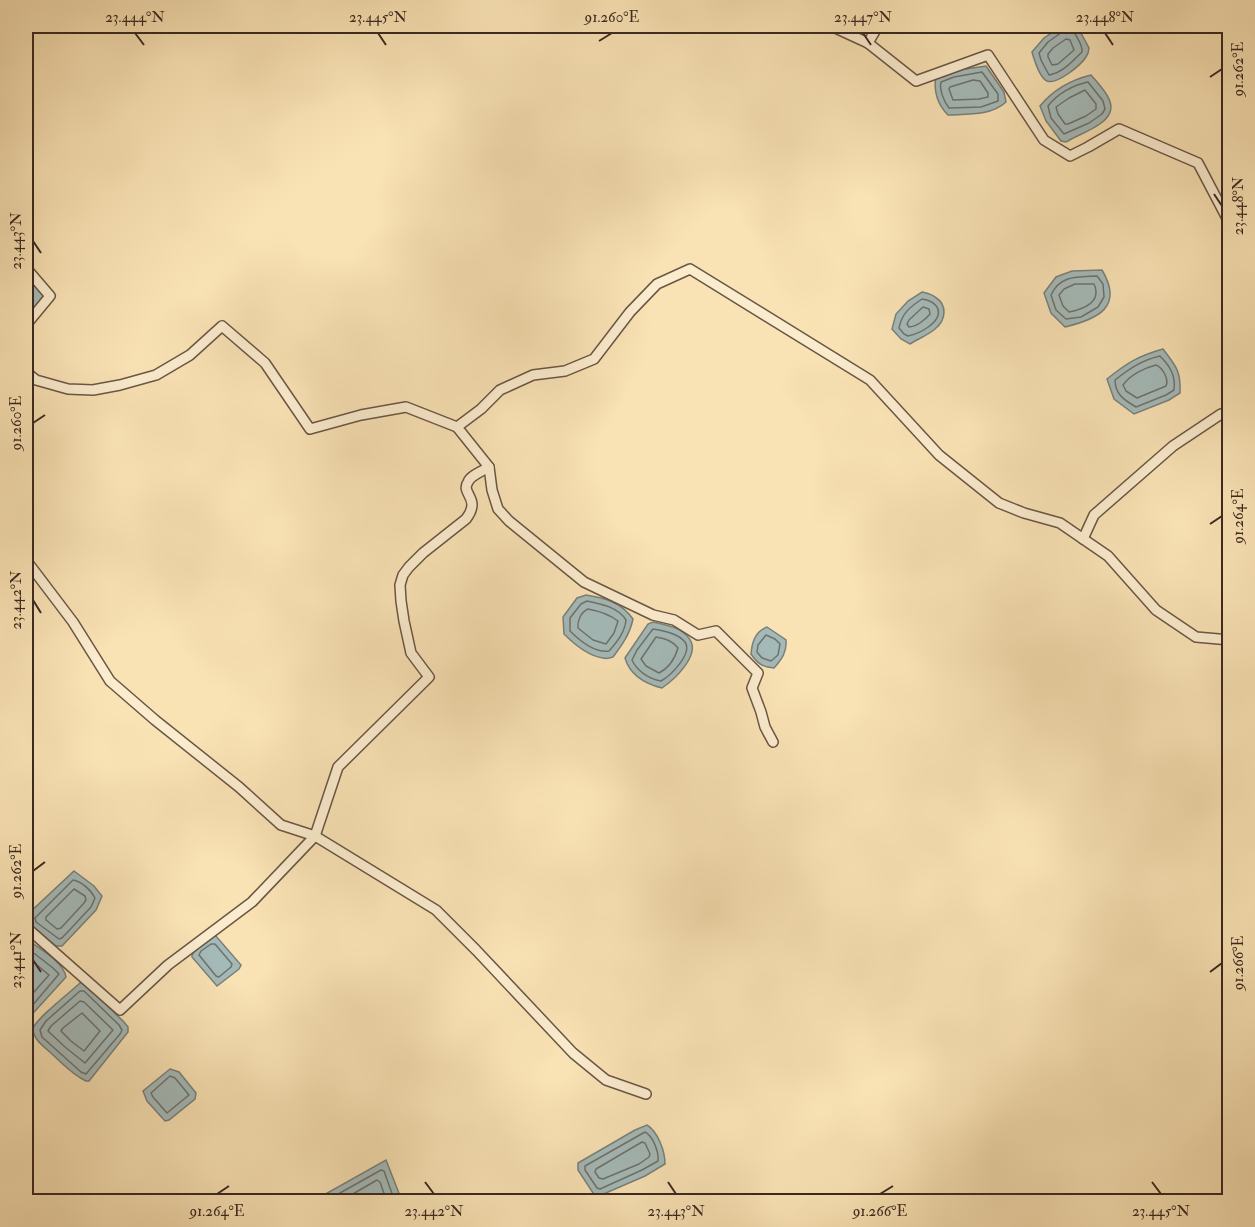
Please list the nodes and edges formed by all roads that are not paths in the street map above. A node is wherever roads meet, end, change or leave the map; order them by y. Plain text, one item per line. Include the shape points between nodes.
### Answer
1 (831, 26) edge
2 (878, 26) edge
3 (868, 43) junction
4 (1230, 225) edge
5 (26, 268) edge
6 (26, 325) edge
7 (26, 372) edge
8 (1230, 414) edge
9 (457, 427) junction
10 (489, 467) junction
11 (1083, 539) junction
12 (26, 560) edge
13 (1230, 640) edge
14 (773, 742) dead end
15 (315, 836) junction
16 (26, 927) edge
17 (646, 1094) dead end

1 - 3 street
2 - 3 street
3 - 4 street via 916,81 988,55 1044,140 1070,156 1119,129 1198,163
5 - 6 street via 50,296
7 - 9 street via 36,380 68,389 120,385 156,375 190,355 222,326 265,363 310,429 406,407
8 - 11 street via 1221,414 1173,446 1094,515
9 - 10 street
9 - 11 street via 500,390 533,375 565,371 594,359 657,284 690,269 870,380 939,455 999,503 1060,523
10 - 14 street via 498,509 584,582 653,615 674,620 698,635 716,631 758,673 752,688
10 - 15 street via 466,485 473,504 466,519 423,553 409,567 400,585 411,653 429,676 338,767
11 - 13 street via 1107,556 1156,610 1196,637
12 - 15 street via 73,622 110,681 281,825
15 - 16 street via 252,902 168,965 120,1010
15 - 17 street via 436,910 573,1053 606,1080

